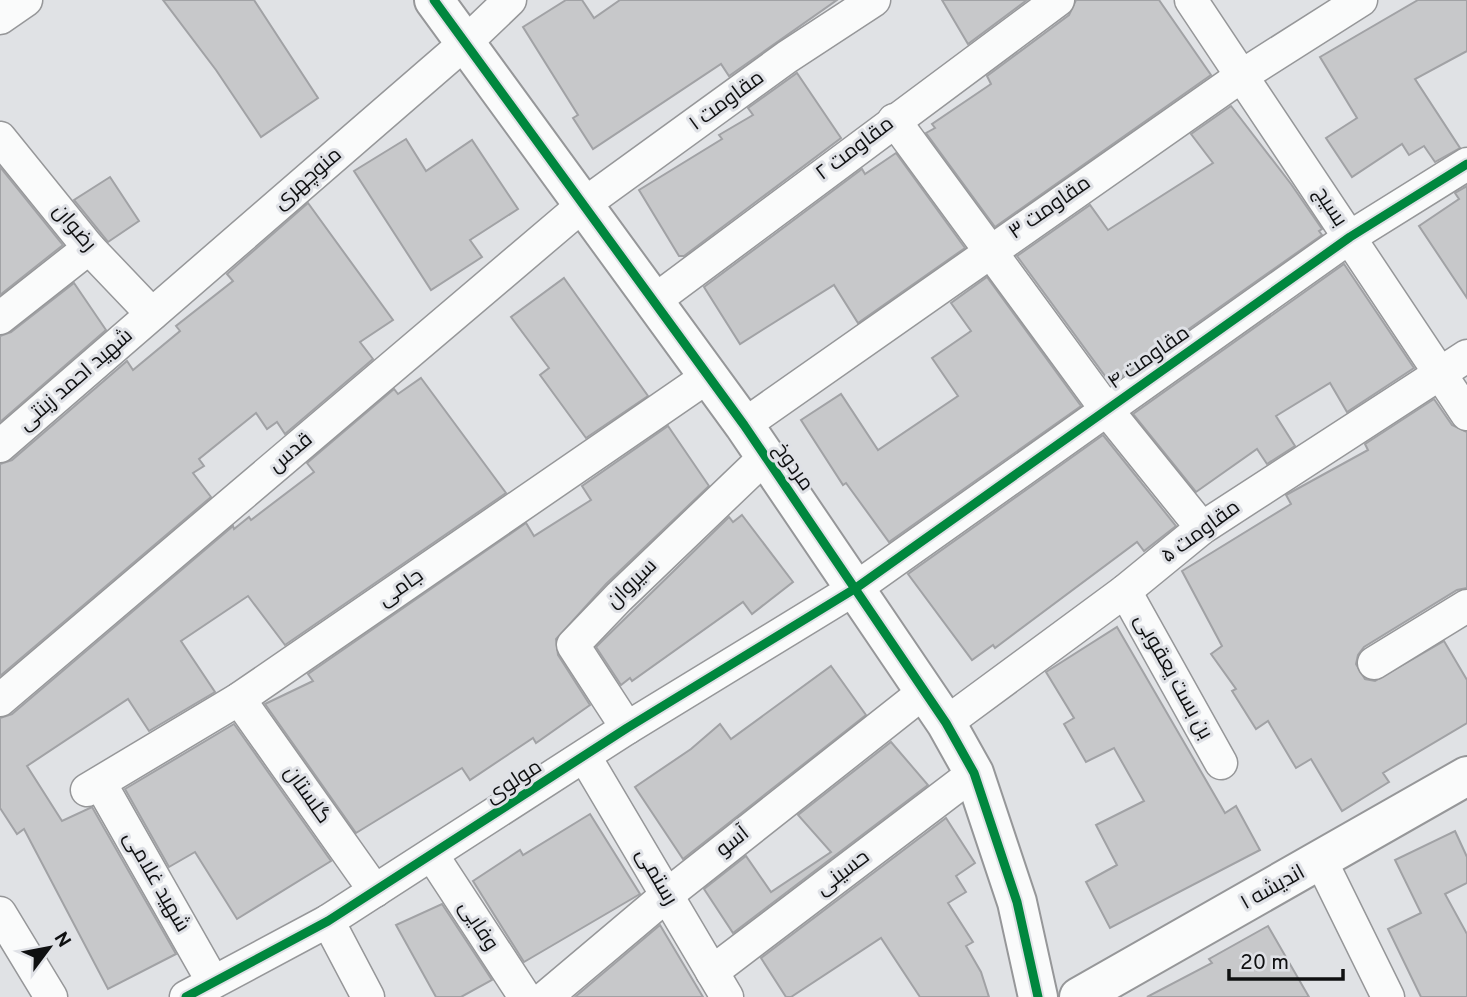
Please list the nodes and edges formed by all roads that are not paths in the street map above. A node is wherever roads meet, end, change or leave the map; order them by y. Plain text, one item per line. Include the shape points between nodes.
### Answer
1 (26, 0) edge
2 (434, 0) edge
3 (510, 0) edge
4 (874, 0) edge
5 (1058, 0) edge
6 (1191, 0) edge
7 (1361, 0) edge
8 (0, 18) edge
9 (464, 44) junction
10 (1243, 75) junction
11 (894, 120) junction
12 (0, 138) edge
13 (1467, 164) edge
14 (583, 205) junction
15 (1350, 237) junction
16 (89, 248) junction
17 (988, 251) junction
18 (654, 301) junction
19 (152, 314) junction
20 (0, 318) edge
21 (1467, 356) edge
22 (1439, 374) junction
23 (707, 376) junction
24 (1106, 409) junction
25 (1467, 414) edge
26 (744, 425) junction
27 (0, 446) edge
28 (765, 457) junction
29 (1202, 528) junction
30 (856, 588) junction
31 (1125, 591) junction
32 (1467, 606) edge
33 (1374, 663) dead end
34 (924, 692) junction
35 (239, 699) junction
36 (0, 700) edge
37 (946, 723) junction
38 (627, 728) junction
39 (585, 757) junction
40 (1221, 763) dead end
41 (974, 773) junction
42 (1467, 776) edge
43 (93, 786) joint
44 (432, 855) junction
45 (1321, 861) junction
46 (375, 891) junction
47 (667, 895) junction
48 (0, 913) edge
49 (328, 921) junction
50 (213, 982) junction
51 (719, 985) edge
52 (51, 997) edge
53 (186, 997) edge
54 (368, 997) edge
55 (525, 997) edge
56 (546, 997) edge
57 (1038, 997) edge
58 (1079, 997) edge
59 (1388, 997) edge

1 - 8 street
2 - 9 street, مردوخ
3 - 9 street, منوچهری
4 - 14 street, مقاومت ۱ via 787,57
5 - 11 street, مقاومت ۲
6 - 10 street, بسیج
7 - 10 street, مقاومت ۳
9 - 14 street, مردوخ
9 - 19 street, منوچهری
10 - 15 street, بسیج
10 - 17 street, مقاومت ۳
11 - 17 street
11 - 18 street, مقاومت ۲
12 - 16 street, رضوان
13 - 15 street, مقاومت ۴
14 - 18 street, مردوخ
14 - 36 street, قدس
15 - 22 street, بسیج
15 - 24 street, مقاومت ۴
16 - 19 street, رضوان
16 - 20 street
17 - 24 street
17 - 26 street, مقاومت ۳
18 - 23 street, مردوخ
19 - 27 street, شهید احمد زینتی
21 - 22 street, مقاومت ۵
22 - 25 street, بسیج
22 - 29 street, مقاومت ۵
23 - 26 street, مردوخ
23 - 35 street, جامی
24 - 29 street
24 - 30 street, مقاومت ۴
26 - 28 street, مردوخ
28 - 30 street, مردوخ
28 - 38 street, سیروان via 573,645
29 - 31 street, مقاومت ۵
30 - 34 street, مردوخ
30 - 38 street, مولوی
31 - 37 street, مقاومت ۵
31 - 40 street, بن بست یعقوبی
32 - 33 street
34 - 37 street, مردوخ
34 - 47 street, آسو
35 - 43 street, جامی
35 - 46 street, گلستان
37 - 41 street, مردوخ
38 - 39 street, مولوی
39 - 44 street, مولوی
39 - 47 street, رستمی
41 - 51 street, حسینی
41 - 57 street, مردوخ via 1017,902
42 - 45 street, اندیشه ۱
43 - 50 street, شهید غلامی
44 - 46 street, مولوی
44 - 55 street, وفایی
45 - 58 street, اندیشه ۱
45 - 59 street
46 - 49 street, مولوی
47 - 51 street, رستمی
47 - 56 street, آسو
48 - 52 street
49 - 50 street, مولوی
49 - 54 street
50 - 53 street, مولوی

